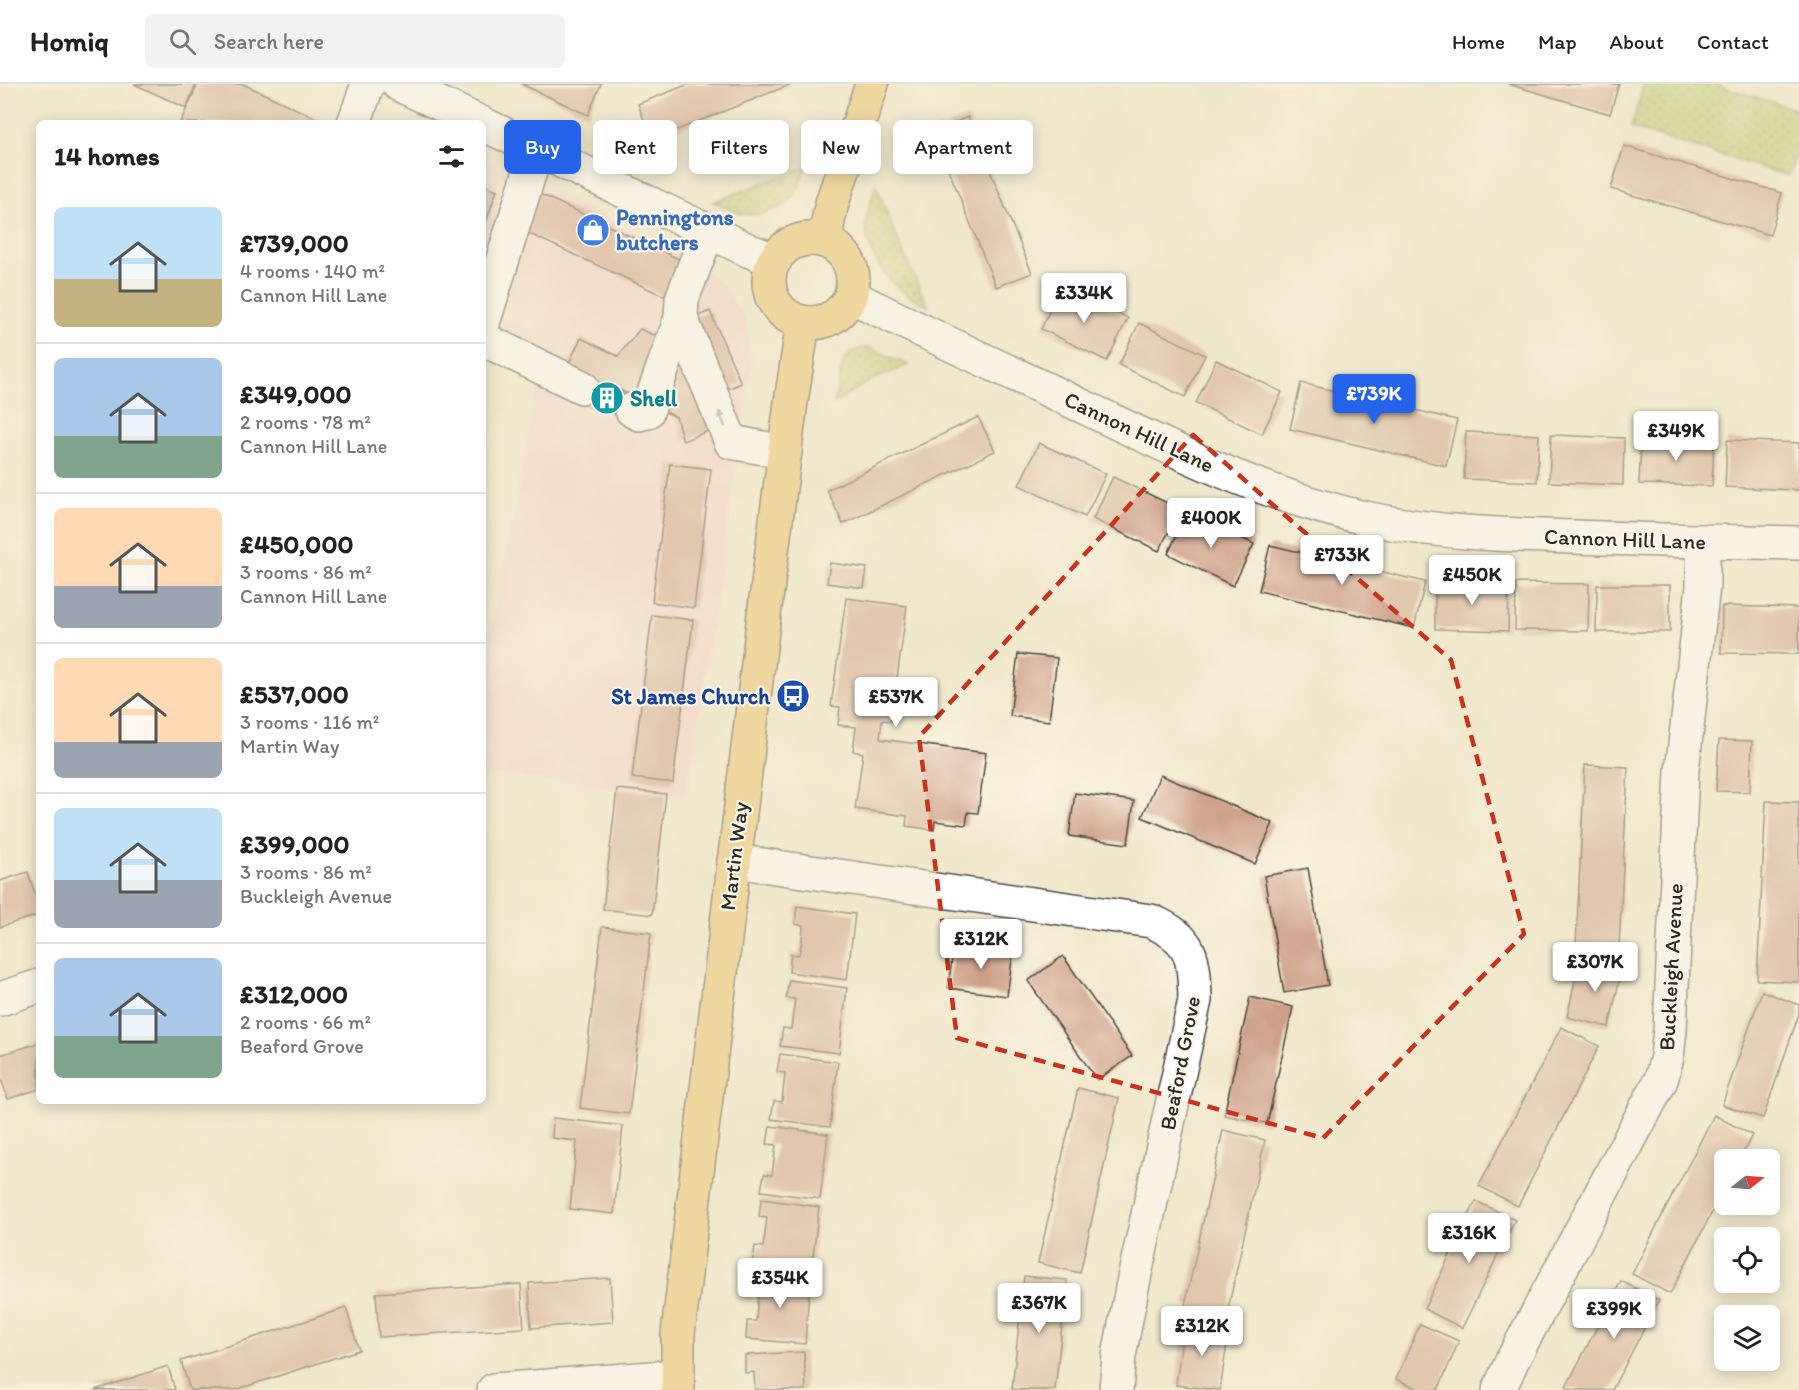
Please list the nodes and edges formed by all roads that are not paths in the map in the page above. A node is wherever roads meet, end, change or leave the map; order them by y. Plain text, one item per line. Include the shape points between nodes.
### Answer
1 (368, 84) edge
2 (398, 84) edge
3 (872, 84) edge
4 (355, 120) edge
5 (474, 120) edge
6 (486, 126) edge
7 (504, 134) edge
8 (581, 170) edge
9 (529, 174) edge
10 (708, 231) junction
11 (824, 240) junction
12 (775, 260) junction
13 (851, 296) junction
14 (486, 313) edge
15 (681, 318) junction
16 (803, 323) junction
17 (486, 339) edge
18 (582, 387) tunnel mouth
19 (632, 410) dead end
20 (785, 452) junction
21 (1703, 542) junction
22 (1799, 543) edge
23 (734, 861) junction
24 (36, 987) edge
25 (0, 999) edge
26 (678, 1383) edge
27 (494, 1390) edge
28 (1116, 1390) edge
29 (1499, 1390) edge

1 - 4 street
2 - 5 street
3 - 11 main road via 832,203
6 - 7 street
8 - 10 street
9 - 14 street
10 - 12 street
10 - 15 street via 682,298
11 - 12 main road via 796,242
11 - 13 main road via 846,256 854,283
12 - 16 main road via 769,282 776,304
13 - 16 main road via 832,318
13 - 21 street, Cannon Hill Lane via 1144,435 1298,500 1367,518 1458,532
15 - 19 street via 647,412 639,414
20 -> 15 street via 731,442
16 - 20 main road, Martin Way
17 - 18 street
20 - 23 main road, Martin Way
21 - 22 street, Cannon Hill Lane
21 - 29 street, Buckleigh Avenue via 1703,586 1682,771 1667,1057 1660,1080
23 - 26 main road, Martin Way via 678,1334
23 - 28 street, Beaford Grove via 1151,921 1170,930 1184,944 1194,968 1195,1000 1132,1288
24 - 25 street
26 - 27 street

